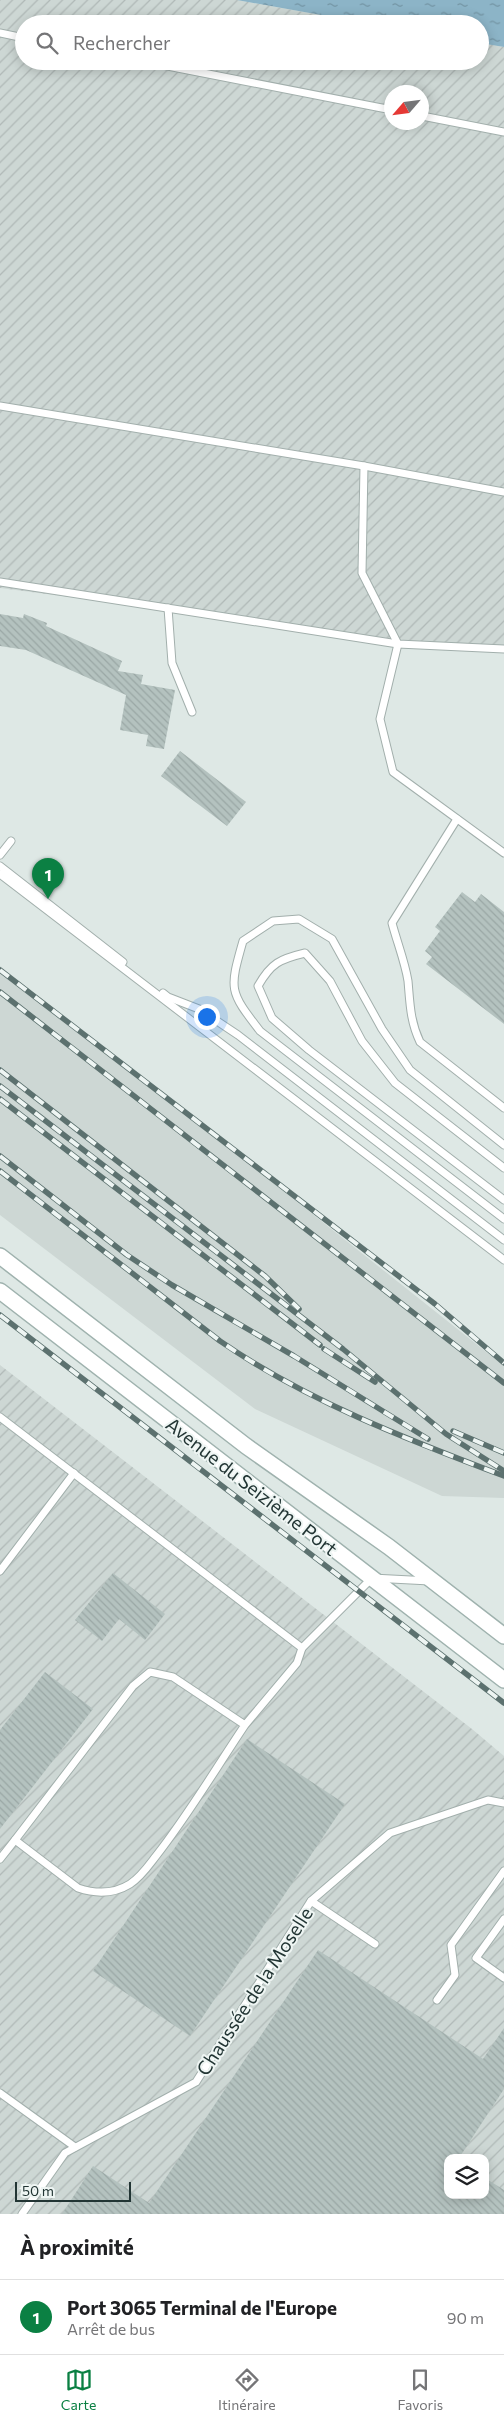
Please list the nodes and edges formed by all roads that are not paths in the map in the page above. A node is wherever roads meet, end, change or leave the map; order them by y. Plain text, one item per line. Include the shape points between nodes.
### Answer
1 (0, 34) edge
2 (15, 36) edge
3 (188, 70) edge
4 (384, 108) edge
5 (429, 117) edge
6 (504, 132) edge
7 (0, 406) edge
8 (364, 466) junction
9 (504, 492) edge
10 (0, 582) edge
11 (168, 608) junction
12 (398, 644) junction
13 (504, 649) edge
14 (192, 712) dead end
15 (457, 819) junction
16 (11, 841) dead end
17 (504, 852) edge
18 (0, 855) edge
19 (0, 866) edge
20 (0, 874) edge
21 (166, 998) junction
22 (504, 1108) edge
23 (504, 1145) edge
24 (504, 1168) edge
25 (504, 1200) edge
26 (504, 1219) edge
27 (504, 1240) edge
28 (0, 1256) edge
29 (504, 1260) edge
30 (0, 1291) edge
31 (0, 1417) edge
32 (74, 1473) junction
33 (0, 1570) edge
34 (372, 1578) junction
35 (433, 1582) junction
36 (504, 1636) edge
37 (302, 1648) junction
38 (501, 1676) edge
39 (245, 1725) junction
40 (504, 1803) edge
41 (14, 1840) junction
42 (0, 1859) edge
43 (504, 1871) edge
44 (312, 1901) junction
45 (504, 1918) edge
46 (375, 1944) dead end
47 (504, 1978) edge
48 (438, 2000) dead end
49 (0, 2093) edge
50 (76, 2147) junction
51 (22, 2214) edge

1 - 2 lane
3 - 4 lane
5 - 6 lane
7 - 8 lane
8 - 9 lane
8 - 12 lane via 362,573
10 - 11 lane
11 - 12 lane
11 - 14 lane via 172,663
12 - 13 lane
12 - 15 lane via 380,719 393,772
15 - 17 lane
15 - 22 lane via 392,923 408,979 409,1010 420,1042
16 - 18 lane
19 - 21 lane
20 - 21 lane
21 - 27 lane via 198,1008 238,1035
21 - 29 lane
23 - 26 lane via 410,1070 382,1029 332,938 299,919 273,921 242,942 232,979 237,1001 260,1031
24 - 25 lane via 395,1083 362,1042 330,981 305,953 284,958 268,969 258,986 272,1018
28 - 35 main road, Avenue du Seizième Port via 246,1446
30 - 34 main road, Avenue du Seizième Port
31 - 32 lane
32 - 33 lane
32 - 37 lane
34 - 35 lane
34 - 37 lane
34 - 38 main road, Avenue du Seizième Port
35 - 36 main road, Avenue du Seizième Port
37 - 39 lane via 297,1663
39 - 41 lane via 173,1677 150,1672 133,1686
39 - 41 lane via 167,1841 142,1874 125,1887 104,1892 78,1888
40 - 44 lane, Chaussée de la Moselle via 488,1800 390,1833
41 - 42 lane
43 - 48 lane via 451,1945 455,1975
44 - 46 lane
44 - 50 lane, Chaussée de la Moselle via 196,2082
45 - 47 lane via 476,1958
49 - 50 lane
50 - 51 lane, Chaussée de la Moselle via 65,2153

